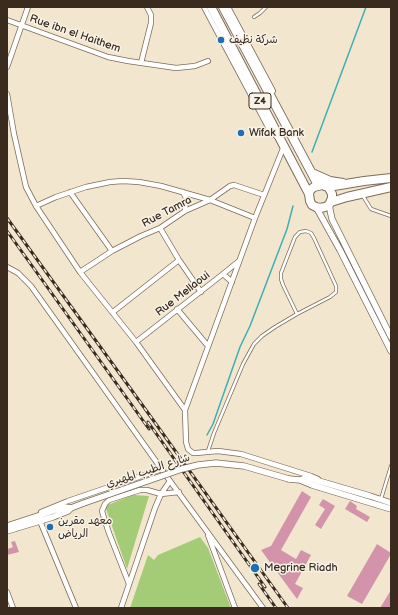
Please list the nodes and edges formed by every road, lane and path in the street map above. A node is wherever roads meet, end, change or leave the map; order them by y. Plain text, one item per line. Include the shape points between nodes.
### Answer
1 (28, 7) edge
2 (147, 7) edge
3 (204, 7) edge
4 (211, 7) edge
5 (223, 7) edge
6 (228, 7) edge
7 (266, 7) edge
8 (254, 17) dead end
9 (7, 20) edge
10 (22, 25) junction
11 (208, 61) dead end
12 (141, 63) junction
13 (7, 67) edge
14 (7, 94) edge
15 (282, 142) junction
16 (306, 164) junction
17 (312, 173) junction
18 (391, 178) edge
19 (348, 184) junction
20 (318, 185) junction
21 (328, 187) junction
22 (391, 188) edge
23 (70, 192) junction
24 (183, 192) junction
25 (309, 194) junction
26 (361, 194) junction
27 (264, 195) junction
28 (210, 200) junction
29 (330, 203) junction
30 (36, 206) junction
31 (316, 207) junction
32 (185, 211) junction
33 (391, 216) edge
34 (255, 218) junction
35 (160, 228) junction
36 (112, 251) junction
37 (179, 260) junction
38 (240, 260) junction
39 (7, 267) edge
40 (80, 272) junction
41 (223, 274) junction
42 (232, 282) junction
43 (201, 292) junction
44 (178, 310) junction
45 (113, 312) junction
46 (297, 314) junction
47 (391, 337) edge
48 (136, 342) junction
49 (208, 346) junction
50 (391, 351) edge
51 (185, 410) junction
52 (208, 452) junction
53 (391, 466) edge
54 (162, 469) junction
55 (300, 480) junction
56 (170, 481) junction
57 (322, 482) junction
58 (179, 492) junction
59 (161, 494) junction
60 (380, 500) junction
61 (391, 503) edge
62 (391, 509) edge
63 (39, 518) junction
64 (7, 526) edge
65 (206, 530) junction
66 (7, 531) edge
67 (129, 584) junction
68 (7, 592) edge
69 (13, 608) edge
70 (76, 608) edge
71 (121, 608) edge
72 (235, 608) edge
73 (263, 608) edge

1 - 10 street
2 - 12 street via 151,23
3 - 15 street via 269,130
4 - 15 highway, Z4
5 - 16 highway, Z4
6 - 16 street via 306,155
7 - 8 lane
9 - 10 street, Rue ibn el Haithem
10 - 12 street, Rue ibn el Haithem via 108,57
10 - 13 street
11 - 12 street, Rue ibn el Haithem via 195,66 176,68
14 - 30 street via 23,180
15 - 25 highway, Z4
15 - 27 street
16 - 17 highway, Z4
17 - 19 highway via 330,181
17 - 20 highway, Z4
18 - 19 highway
19 - 21 highway
20 - 21 highway
20 - 25 highway via 310,190
21 - 29 highway via 332,194
22 - 26 highway
23 - 24 street via 97,184 123,181
23 - 30 street
23 - 36 street
24 - 28 street
24 - 32 street via 186,198
25 - 31 highway via 312,205
26 - 29 highway
26 - 33 lane via 371,209
27 - 28 street, Rue Tamra via 234,185
27 - 34 street
28 - 32 street, Rue Tamra
28 - 34 street
29 - 31 highway via 325,207
29 - 47 street via 332,219
30 - 40 street
31 - 50 street
32 - 35 street, Rue Tamra
34 - 38 street
35 - 36 street, Rue Tamra
35 - 37 street
36 - 40 street, Rue Tamra
37 - 43 street
37 - 45 street
38 - 41 street, Rue Mellaoui
38 - 42 street
39 - 54 street via 32,286
40 - 45 street
41 - 42 street
41 - 43 street, Rue Mellaoui
42 - 49 street
43 - 44 street, Rue Mellaoui
44 - 48 street, Rue Mellaoui
44 - 49 street
45 - 48 street
46 - 46 lane via 337,291 312,235 306,231 295,237 281,273 282,285
46 - 52 lane via 262,336 251,349
48 - 51 street
49 - 51 street
51 - 52 street via 188,449 193,453
52 - 57 street via 241,454 311,476
53 - 60 lane
54 - 56 street
54 - 63 street via 68,501 42,512
55 - 57 street via 305,478
55 - 62 street
55 - 63 street, شارع الطيب المهيري, bridge via 244,466 216,463 198,465 84,503 53,517
56 - 58 street
56 - 59 street
57 - 60 street
58 - 59 street
58 - 65 street
59 - 67 street
59 - 67 street via 140,490 109,500 103,507 109,534
60 - 61 street
63 - 64 street
63 - 66 street
63 - 70 street
65 - 72 street
65 - 73 street
67 - 71 street
68 - 69 street

